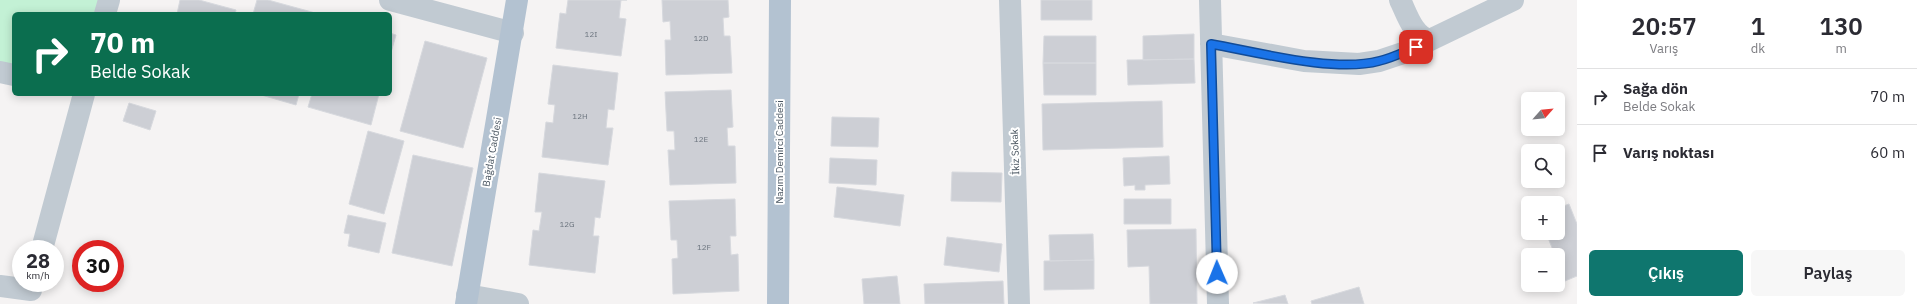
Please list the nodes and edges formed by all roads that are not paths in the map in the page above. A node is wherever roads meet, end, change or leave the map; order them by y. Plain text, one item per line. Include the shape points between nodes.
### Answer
1 (109, 0) edge
2 (390, 0) edge
3 (517, 0) edge
4 (780, 0) edge
5 (1010, 0) edge
6 (1210, 0) edge
7 (1400, 0) edge
8 (1513, 0) edge
9 (106, 12) edge
10 (513, 33) junction
11 (1430, 40) junction
12 (1211, 44) junction
13 (0, 72) edge
14 (12, 74) edge
15 (83, 96) edge
16 (44, 240) edge
17 (0, 286) edge
18 (12, 288) edge
19 (467, 300) edge
20 (518, 304) edge
21 (778, 304) edge
22 (1019, 304) edge
23 (1218, 304) edge

1 - 9 street
2 - 10 street
3 - 10 main road, Bağdat Caddesi
4 - 21 main road, Nazım Demirci Caddesi
5 - 22 street, İkiz Sokak
6 - 12 street
7 - 11 street via 1417,33
8 - 11 street
10 - 19 main road, Bağdat Caddesi
11 - 12 street via 1403,53 1359,64 1304,61
12 - 23 street
13 - 14 street
15 - 16 street
17 - 18 street
19 - 20 street

